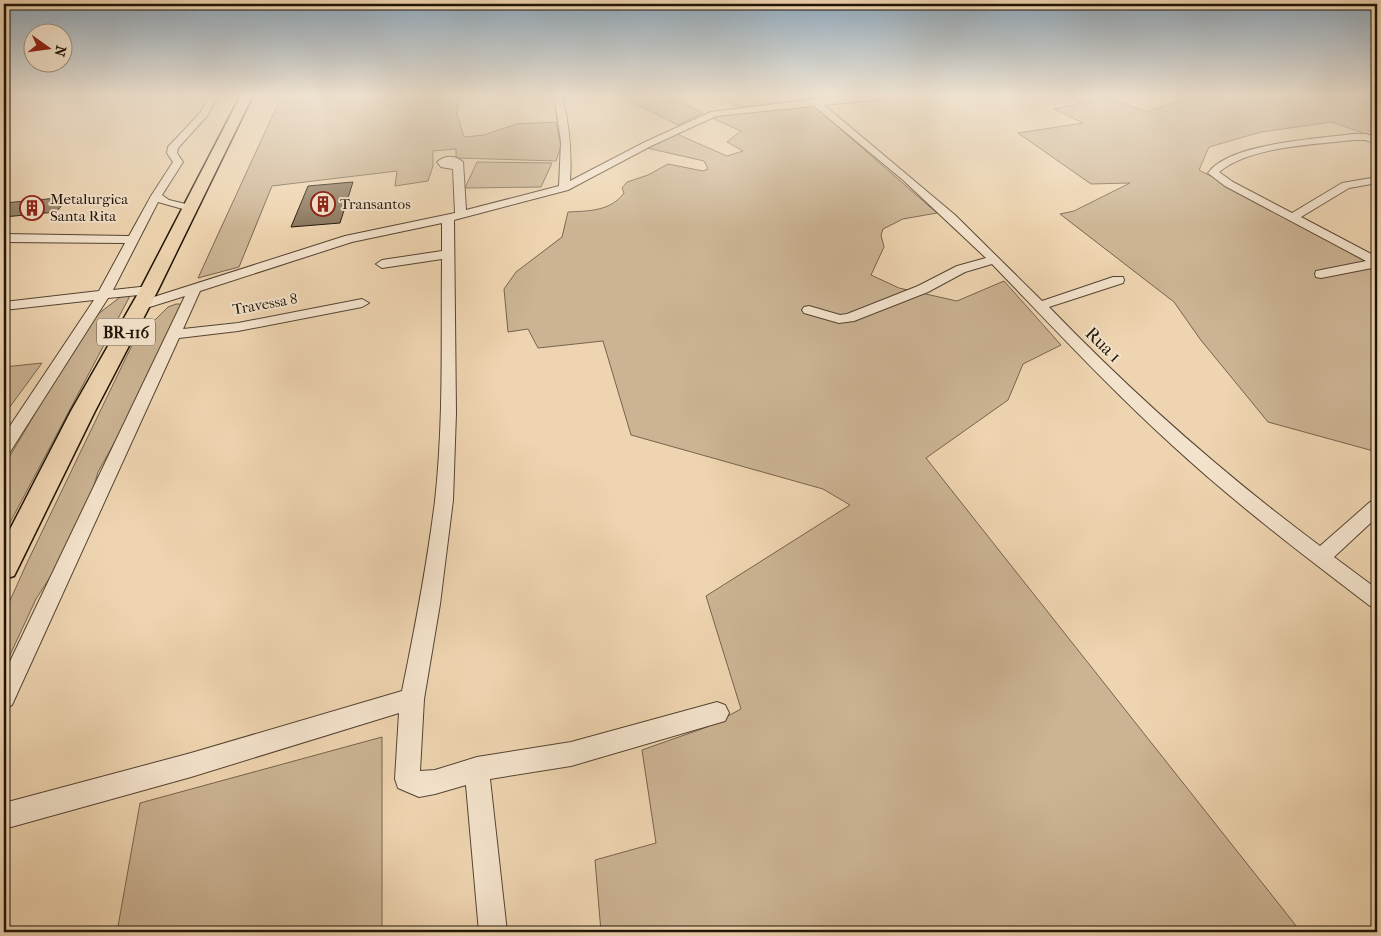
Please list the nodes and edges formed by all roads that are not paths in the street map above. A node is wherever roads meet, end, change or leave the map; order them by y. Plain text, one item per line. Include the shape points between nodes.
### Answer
1 (181, 139) edge
2 (225, 139) edge
3 (566, 139) edge
4 (661, 139) edge
5 (861, 139) edge
6 (1340, 139) edge
7 (457, 166) dead end
8 (1377, 180) edge
9 (564, 188) junction
10 (156, 196) junction
11 (190, 208) junction
12 (455, 216) junction
13 (1293, 217) junction
14 (4, 238) edge
15 (134, 240) junction
16 (449, 254) junction
17 (994, 259) junction
18 (1377, 263) edge
19 (382, 264) dead end
20 (1322, 274) dead end
21 (1118, 280) dead end
22 (195, 288) junction
23 (104, 295) junction
24 (145, 298) junction
25 (362, 303) dead end
26 (4, 306) edge
27 (1039, 306) junction
28 (809, 310) dead end
29 (174, 334) junction
30 (4, 448) edge
31 (1377, 506) edge
32 (1320, 557) junction
33 (4, 568) edge
34 (1377, 600) edge
35 (4, 698) edge
36 (412, 699) junction
37 (717, 713) dead end
38 (477, 769) junction
39 (4, 816) edge
40 (493, 932) edge

1 - 10 street via 172,153 178,162
2 - 11 highway, BR-116
3 - 9 street
4 - 9 street
5 - 17 street, Rua 1 via 900,170
6 - 13 street via 1249,152 1213,171 1219,178
7 - 12 street
8 - 13 street via 1346,185
9 - 12 street
10 - 11 street via 165,202
10 - 15 street
11 - 24 highway, BR-116
12 - 16 street
12 - 22 street via 349,239
13 - 18 street
14 - 15 street
15 - 23 street
16 - 19 street
16 - 36 street via 444,500 430,604
17 - 27 street, Rua 1
17 - 28 street via 961,269 923,289 849,318 839,319
18 - 20 street
21 - 27 street
22 - 24 street
22 - 29 street
23 - 24 street
23 - 26 street
23 - 30 street
24 - 33 highway, BR-116 via 83,411
25 - 29 street, Travessa 8 via 238,327
27 - 32 street, Rua 1 via 1160,426 1220,479
29 - 35 street
31 - 32 street
32 - 34 street, Rua 1
36 - 38 street via 407,779 419,784 435,782
36 - 39 street via 191,765
37 - 38 street via 571,754
38 - 40 street

